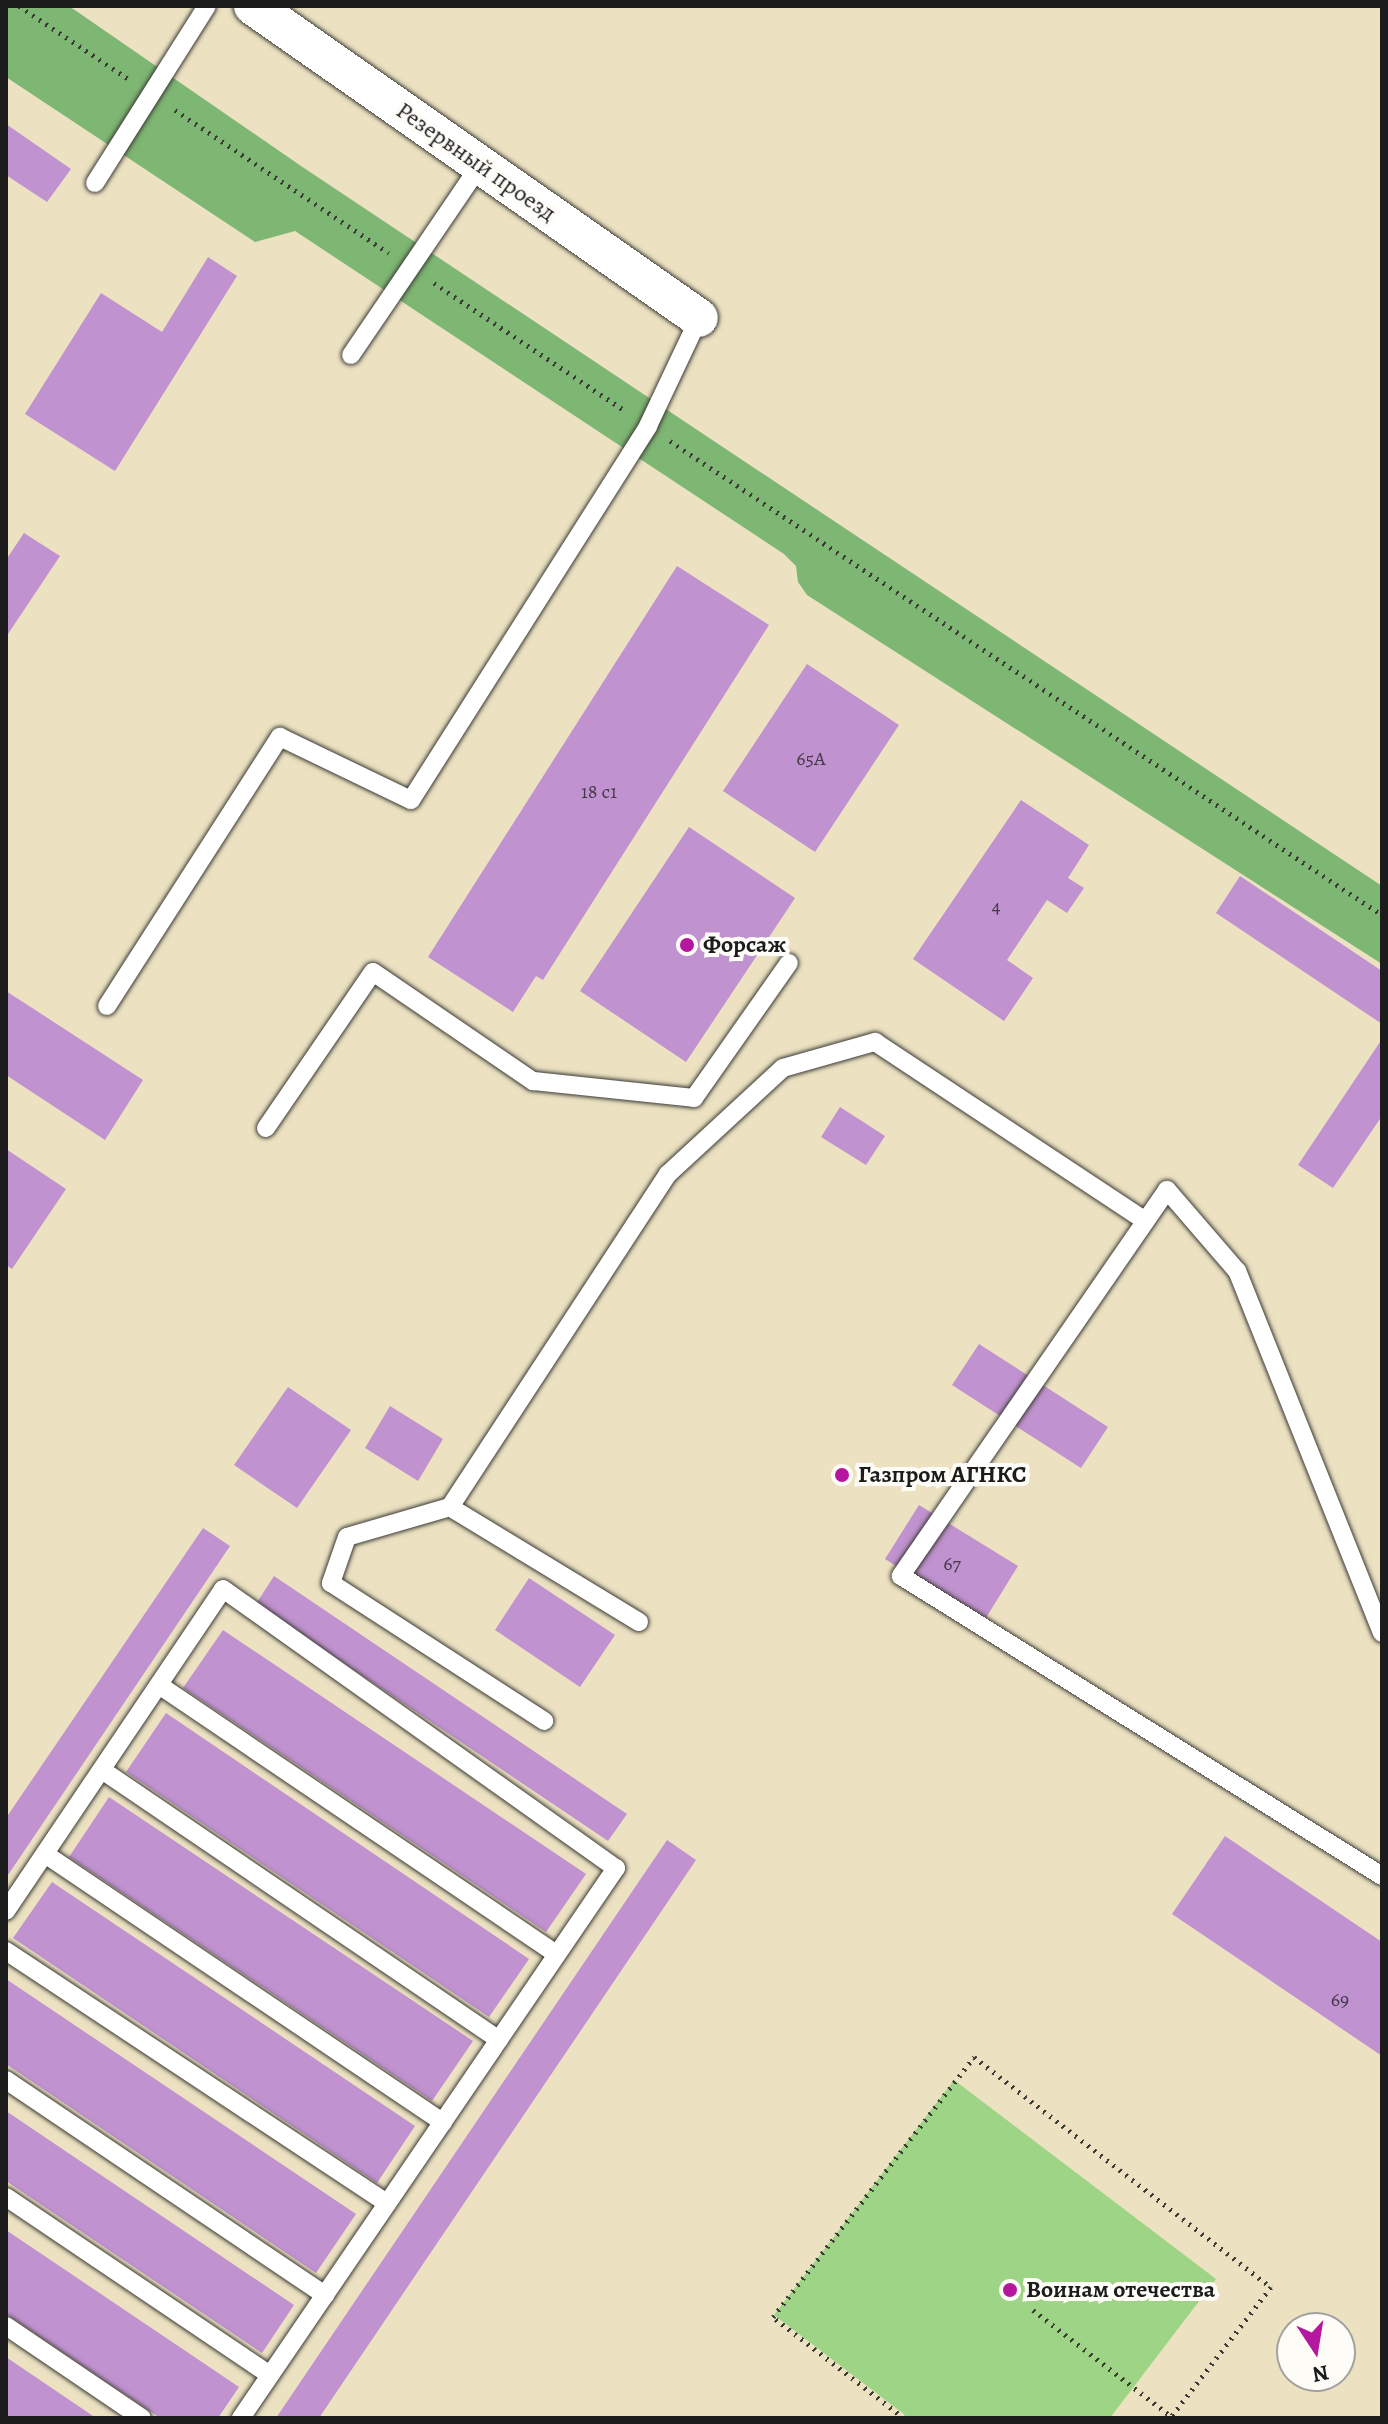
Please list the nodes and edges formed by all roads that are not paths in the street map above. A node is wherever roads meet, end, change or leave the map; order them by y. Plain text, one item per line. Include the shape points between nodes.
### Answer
1 (207, 6) edge
2 (253, 6) edge
3 (480, 165) junction
4 (95, 183) dead end
5 (699, 318) joint
6 (351, 355) dead end
7 (789, 963) dead end
8 (107, 1006) dead end
9 (266, 1128) dead end
10 (1145, 1221) junction
11 (450, 1507) junction
12 (639, 1622) dead end
13 (1382, 1633) edge
14 (159, 1685) junction
15 (544, 1721) dead end
16 (102, 1770) junction
17 (45, 1854) junction
18 (1382, 1876) edge
19 (6, 1911) edge
20 (6, 1951) edge
21 (557, 1954) junction
22 (499, 2040) junction
23 (6, 2080) edge
24 (443, 2122) junction
25 (6, 2197) edge
26 (387, 2203) junction
27 (325, 2295) junction
28 (6, 2326) edge
29 (270, 2375) junction
30 (142, 2418) edge
31 (241, 2418) edge

1 - 4 lane
2 - 3 street, Резервный проезд
3 - 5 street, Резервный проезд
3 - 6 lane
5 - 8 lane via 648,426 411,800 280,737
7 - 9 lane via 694,1098 533,1081 373,972
10 - 11 lane via 875,1042 783,1068 668,1174
10 - 13 lane via 1167,1190 1237,1271
10 - 18 lane via 901,1576
11 - 12 lane
11 - 15 lane via 347,1537 331,1583
14 - 16 lane
14 - 21 lane
14 - 21 lane via 223,1589 616,1868
16 - 17 lane
16 - 22 lane
17 - 19 lane
17 - 24 lane
20 - 26 lane
21 - 22 lane
22 - 24 lane
23 - 27 lane
24 - 26 lane
25 - 29 lane
26 - 27 lane
27 - 29 lane
28 - 30 lane
29 - 31 lane

